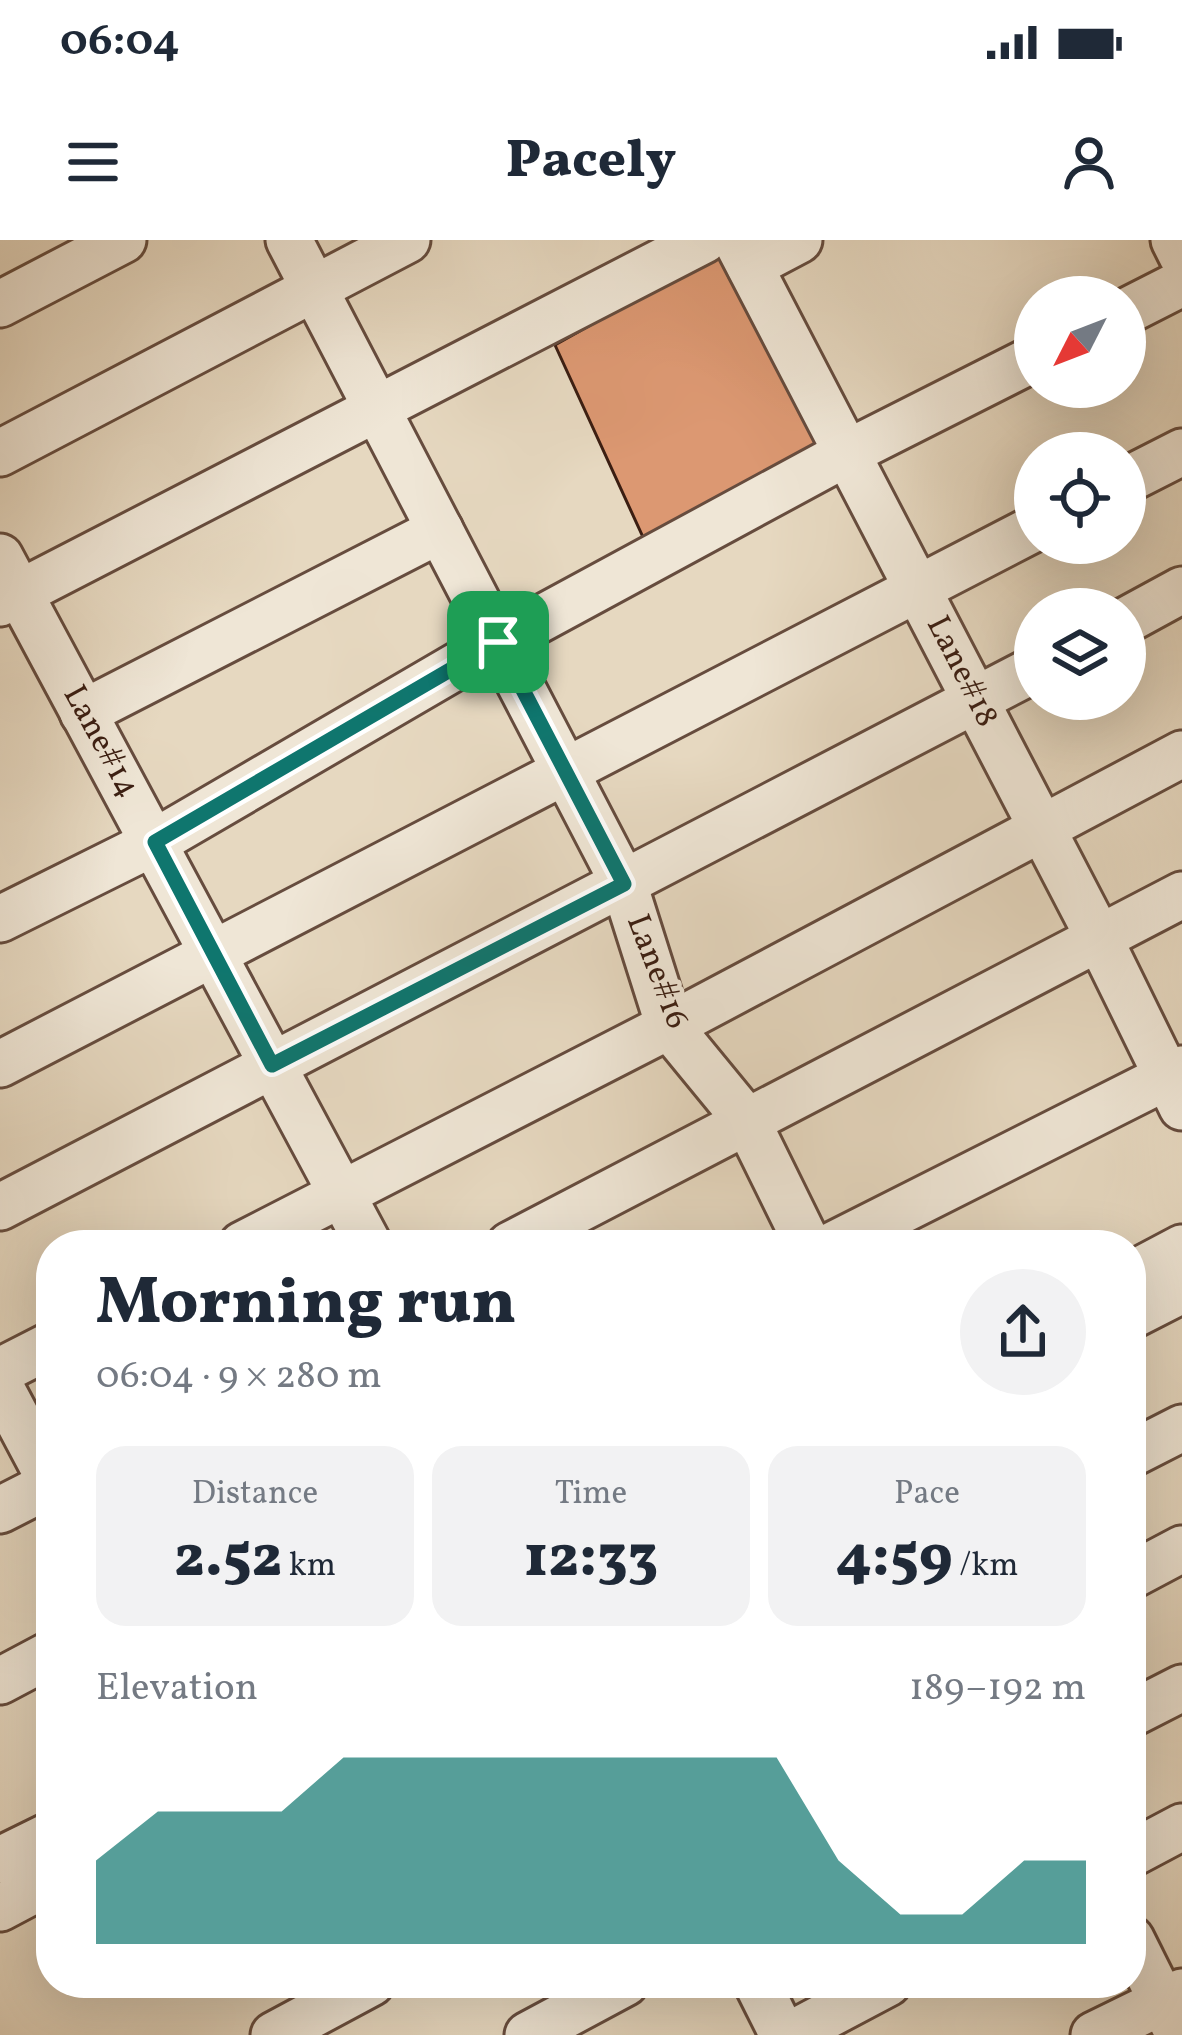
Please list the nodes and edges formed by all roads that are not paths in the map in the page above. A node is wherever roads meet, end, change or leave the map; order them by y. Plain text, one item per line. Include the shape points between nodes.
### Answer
1 (123, 240) edge
2 (289, 240) edge
3 (406, 240) edge
4 (704, 240) edge
5 (799, 240) edge
6 (1174, 240) edge
7 (743, 253) edge
8 (1182, 256) edge
9 (1182, 283) edge
10 (314, 288) junction
11 (1146, 301) edge
12 (0, 304) edge
13 (1014, 369) edge
14 (376, 409) junction
15 (1182, 452) edge
16 (847, 453) junction
17 (0, 454) edge
18 (1146, 470) edge
19 (440, 530) junction
20 (1014, 539) edge
21 (6, 584) edge
22 (918, 589) junction
23 (1182, 590) edge
24 (1146, 609) edge
25 (498, 642) junction
26 (1014, 680) edge
27 (976, 701) junction
28 (83, 713) junction
29 (1182, 754) edge
30 (565, 771) junction
31 (1042, 829) junction
32 (155, 842) junction
33 (624, 884) junction
34 (1182, 895) edge
35 (0, 919) edge
36 (1100, 938) junction
37 (213, 956) junction
38 (669, 1026) junction
39 (0, 1064) edge
40 (272, 1065) junction
41 (1177, 1084) edge
42 (747, 1121) junction
43 (341, 1193) junction
44 (0, 1207) edge
45 (271, 1230) edge
46 (361, 1230) edge
47 (539, 1230) edge
48 (801, 1230) edge
49 (865, 1230) edge
50 (1182, 1248) edge
51 (1146, 1267) edge
52 (1182, 1290) edge
53 (1146, 1308) edge
54 (36, 1353) edge
55 (0, 1371) edge
56 (0, 1386) edge
57 (1182, 1428) edge
58 (1146, 1446) edge
59 (36, 1454) edge
60 (36, 1491) edge
61 (0, 1510) edge
62 (1182, 1549) edge
63 (1146, 1568) edge
64 (36, 1662) edge
65 (0, 1681) edge
66 (1182, 1688) edge
67 (1146, 1706) edge
68 (1182, 1827) edge
69 (36, 1842) edge
70 (1146, 1846) edge
71 (0, 1860) edge
72 (36, 1889) edge
73 (0, 1908) edge
74 (1146, 1964) edge
75 (598, 1998) edge
76 (766, 1998) edge
77 (859, 1998) edge
78 (1175, 2009) edge
79 (321, 2010) edge
80 (274, 2035) edge
81 (528, 2035) edge
82 (787, 2035) edge
83 (1094, 2035) edge

1 - 12 street
2 - 10 street, Lane#16
3 - 10 street
4 - 14 street
5 - 7 street
6 - 8 street
7 - 16 street, Lane#18
9 - 11 street
10 - 14 street, Lane#16
10 - 17 street
13 - 16 street
14 - 19 street, Lane#16
14 - 21 street
15 - 18 street
16 - 22 street, Lane#18
16 - 25 street
19 - 25 street, Lane#16
19 - 28 street
20 - 22 street
21 - 28 street, Lane#14
22 - 27 street, Lane#18
22 - 30 street
23 - 24 street
25 - 30 street, Lane#16
25 - 32 street
26 - 27 street
27 - 31 street, Lane#18
27 - 33 street
28 - 32 street, Lane#14
29 - 31 street
30 - 33 street, Lane#16
30 - 37 street
31 - 36 street, Lane#18
31 - 38 street
32 - 35 street
32 - 37 street, Lane#14
33 - 38 street, Lane#16
33 - 40 street
34 - 36 street
36 - 41 street, Lane#18
36 - 42 street
37 - 39 street
37 - 40 street, Lane#14
38 - 42 street, Lane#16
38 - 43 street
40 - 43 street, Lane#14
40 - 44 street
41 - 49 street
42 - 47 street
42 - 48 street, Lane#16
43 - 45 street
43 - 46 street, Lane#14
50 - 51 street
52 - 53 street
54 - 55 street
56 - 59 street
57 - 58 street
60 - 61 street
62 - 63 street
64 - 65 street
66 - 67 street
68 - 70 street
69 - 71 street
72 - 73 street
74 - 78 street
75 - 81 street
76 - 82 street
77 - 82 street
78 - 83 street
79 - 80 street

